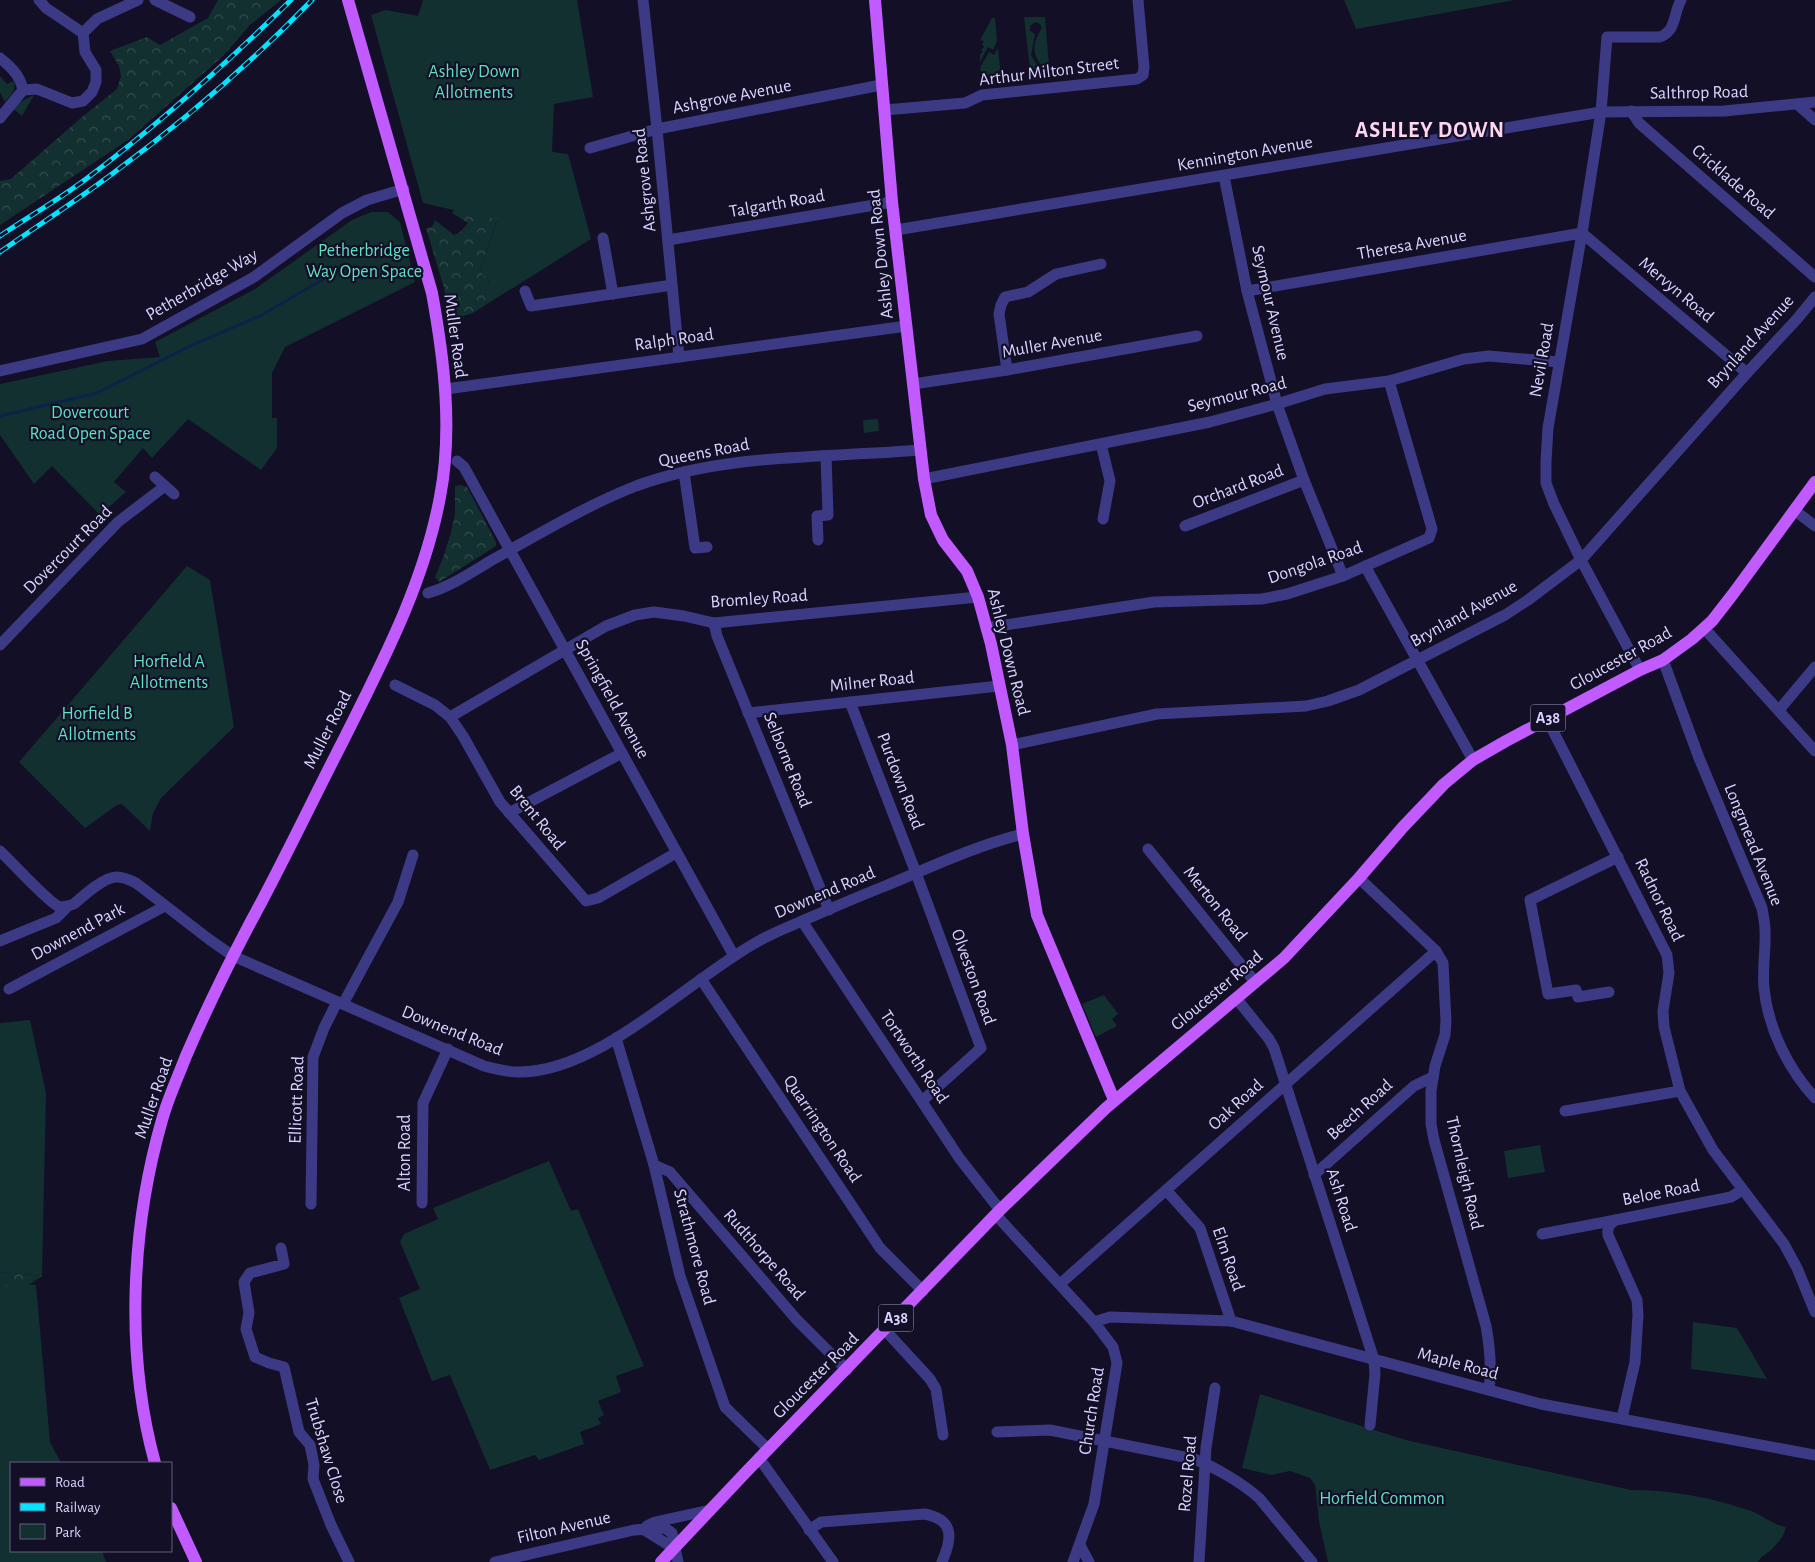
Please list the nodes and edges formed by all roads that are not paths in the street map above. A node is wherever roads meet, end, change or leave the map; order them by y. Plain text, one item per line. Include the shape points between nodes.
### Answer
1 (39, 0) edge
2 (138, 0) edge
3 (155, 0) edge
4 (348, 0) edge
5 (643, 0) edge
6 (875, 0) edge
7 (1138, 0) edge
8 (1681, 0) edge
9 (190, 17) dead end
10 (83, 34) junction
11 (0, 58) edge
12 (881, 85) junction
13 (23, 90) junction
14 (1815, 102) edge
15 (1798, 105) junction
16 (885, 110) junction
17 (1631, 111) junction
18 (1601, 112) junction
19 (0, 118) edge
20 (1815, 120) edge
21 (657, 129) junction
22 (590, 148) dead end
23 (1224, 176) junction
24 (404, 189) junction
25 (892, 202) junction
26 (896, 230) junction
27 (1582, 233) junction
28 (603, 238) dead end
29 (668, 240) junction
30 (1100, 264) dead end
31 (1815, 277) edge
32 (672, 285) junction
33 (526, 291) dead end
34 (1247, 291) junction
35 (613, 294) junction
36 (1815, 296) edge
37 (907, 326) junction
38 (1197, 336) dead end
39 (678, 357) junction
40 (1559, 362) junction
41 (1007, 370) junction
42 (0, 371) edge
43 (1747, 373) junction
44 (1389, 381) junction
45 (913, 384) junction
46 (446, 389) junction
47 (1277, 404) junction
48 (1101, 444) junction
49 (920, 450) junction
50 (826, 456) junction
51 (457, 461) dead end
52 (684, 472) junction
53 (155, 477) dead end
54 (924, 479) junction
55 (1304, 480) junction
56 (1815, 482) edge
57 (165, 486) junction
58 (174, 494) dead end
59 (1794, 510) junction
60 (1103, 519) dead end
61 (1185, 526) dead end
62 (1815, 526) edge
63 (818, 540) dead end
64 (707, 547) dead end
65 (510, 550) junction
66 (1581, 560) junction
67 (1365, 566) junction
68 (1342, 576) junction
69 (428, 593) dead end
70 (978, 597) junction
71 (714, 623) junction
72 (986, 628) junction
73 (1704, 628) junction
74 (0, 645) edge
75 (566, 650) junction
76 (1418, 660) junction
77 (1663, 660) junction
78 (1815, 667) edge
79 (1640, 670) junction
80 (385, 680) junction
81 (999, 686) junction
82 (850, 702) junction
83 (1779, 710) junction
84 (748, 713) junction
85 (450, 717) junction
86 (1547, 719) junction
87 (1012, 745) junction
88 (1815, 751) edge
89 (622, 753) junction
90 (1473, 760) junction
91 (509, 813) junction
92 (1023, 834) junction
93 (1148, 849) dead end
94 (0, 851) edge
95 (676, 853) junction
96 (413, 855) dead end
97 (1618, 857) junction
98 (916, 873) junction
99 (1359, 878) junction
100 (68, 906) junction
101 (165, 906) junction
102 (828, 910) junction
103 (802, 922) junction
104 (0, 941) edge
105 (1436, 951) junction
106 (233, 956) junction
107 (734, 956) junction
108 (701, 979) junction
109 (1255, 982) junction
110 (8, 989) dead end
111 (1609, 992) dead end
112 (1236, 998) junction
113 (340, 1003) junction
114 (616, 1038) junction
115 (448, 1049) junction
116 (1433, 1077) junction
117 (1286, 1084) junction
118 (1680, 1091) junction
119 (1815, 1098) edge
120 (1114, 1100) junction
121 (922, 1101) junction
122 (1565, 1111) dead end
123 (654, 1165) junction
124 (1314, 1175) junction
125 (1166, 1190) junction
126 (1742, 1190) junction
127 (422, 1203) dead end
128 (311, 1204) dead end
129 (998, 1213) junction
130 (1616, 1220) junction
131 (1542, 1234) dead end
132 (281, 1248) dead end
133 (1060, 1284) junction
134 (923, 1291) junction
135 (1815, 1312) edge
136 (1231, 1321) junction
137 (1094, 1322) junction
138 (885, 1330) junction
139 (1374, 1360) junction
140 (847, 1370) junction
141 (1215, 1388) dead end
142 (1490, 1390) junction
143 (1622, 1418) junction
144 (1370, 1425) dead end
145 (997, 1432) dead end
146 (943, 1434) dead end
147 (1106, 1442) junction
148 (764, 1454) junction
149 (1815, 1455) edge
150 (155, 1462) edge
151 (1205, 1463) junction
152 (172, 1510) edge
153 (710, 1510) junction
154 (641, 1528) junction
155 (809, 1530) junction
156 (1080, 1545) junction
157 (675, 1549) junction
158 (196, 1562) edge
159 (349, 1562) edge
160 (495, 1562) edge
161 (661, 1562) edge
162 (678, 1562) edge
163 (832, 1562) edge
164 (942, 1562) edge
165 (1073, 1562) edge
166 (1089, 1562) edge
167 (1199, 1562) edge
168 (1312, 1562) edge

1 - 10 street
2 - 10 street via 97,19
3 - 9 street
4 - 24 main road, Muller Road
5 - 21 street, Ashgrove Road
6 - 12 main road, Ashley Down Road
7 - 16 street, Arthur Milton Street via 1144,67 1143,74 1137,79 982,95 965,103
8 - 18 street, Nevil Road via 1674,24 1665,35 1608,37
10 - 13 street via 85,52 96,70 96,82 83,101 72,103 37,90
11 - 13 street via 12,68
12 - 16 main road, Ashley Down Road
12 - 21 street, Ashgrove Avenue
13 - 19 street
14 - 15 street, Salthrop Road
15 - 17 street, Salthrop Road via 1724,111
15 - 20 street
16 - 25 main road, Ashley Down Road
17 - 18 street, Salthrop Road
17 - 31 street, Cricklade Road via 1638,123
18 - 23 street, Kennington Avenue
18 - 27 street, Nevil Road
21 - 22 street, Ashgrove Avenue
21 - 29 street, Ashgrove Road
23 - 26 street, Kennington Avenue
23 - 34 street, Seymour Avenue
24 - 42 street, Petherbridge Way via 366,200 342,213 254,277 142,339
24 - 46 main road, Muller Road via 432,293
25 - 26 main road, Ashley Down Road
25 - 29 street, Talgarth Road
26 - 37 main road, Ashley Down Road
27 - 34 street, Theresa Avenue
27 - 40 street, Nevil Road
27 - 43 street, Mervyn Road
28 - 35 street
29 - 32 street, Ashgrove Road
30 - 41 street via 1056,274 1028,292 1006,297 999,314
32 - 35 street
32 - 39 street, Ashgrove Road
33 - 35 street via 531,306
34 - 47 street, Seymour Avenue
36 - 43 street, Brynland Avenue
37 - 39 street, Ralph Road
37 - 45 main road, Ashley Down Road
38 - 41 street, Muller Avenue
39 - 46 street, Ralph Road
40 - 44 street, Seymour Road via 1489,356 1464,359
40 - 66 street, Nevil Road via 1548,428 1546,483
41 - 45 street, Muller Avenue
43 - 66 street, Brynland Avenue
44 - 47 street, Seymour Road via 1325,389
44 - 67 street, Dongola Road via 1432,529 1429,538
45 - 49 main road, Ashley Down Road
46 - 80 main road, Muller Road via 440,496 430,543
47 - 48 street, Seymour Road via 1210,422
47 - 55 street, Seymour Avenue
48 - 54 street, Seymour Road
48 - 60 street via 1110,482
49 - 50 street, Queens Road
49 - 54 main road, Ashley Down Road
50 - 52 street, Queens Road via 747,461
50 - 63 street via 828,515 817,516
51 - 65 street, Springfield Avenue via 464,467
52 - 64 street via 695,548
52 - 65 street, Queens Road via 637,486 583,510
53 - 57 street
54 - 70 main road, Ashley Down Road via 931,515 943,540 967,572
55 - 61 street, Orchard Road
55 - 68 street, Seymour Avenue
56 - 59 main road, Gloucester Road / A38
57 - 58 street
57 - 74 street, Dovercourt Road via 118,522
59 - 62 street
59 - 73 main road, Gloucester Road / A38
65 - 69 street, Queens Road
65 - 75 street, Springfield Avenue
66 - 76 street, Brynland Avenue via 1505,615
66 - 79 street, Nevil Road
67 - 68 street, Dongola Road
67 - 76 street
68 - 72 street, Dongola Road via 1262,599 1154,602
70 - 71 street, Bromley Road
70 - 72 main road, Ashley Down Road
71 - 75 street, Bromley Road via 654,612 635,615 606,626
71 - 84 street, Selborne Road
72 - 81 main road, Ashley Down Road
73 - 77 main road, Gloucester Road / A38
73 - 83 street
75 - 85 street, Bromley Road
75 - 89 street, Springfield Avenue
76 - 87 street, Brynland Avenue via 1359,690 1306,706 1157,714
76 - 90 street
77 - 79 main road, Gloucester Road / A38
77 - 119 street, Longmead Avenue via 1699,758 1762,908 1764,989 1768,1011 1779,1042
78 - 83 street
79 - 86 main road, Gloucester Road / A38
80 - 85 street, Brent Road via 435,705
80 - 106 main road, Muller Road
81 - 82 street, Milner Road
81 - 87 main road, Ashley Down Road
82 - 84 street, Milner Road
82 - 98 street, Purdown Road
83 - 88 street
84 - 102 street, Selborne Road
85 - 91 street, Brent Road via 488,784
86 - 90 main road, Gloucester Road / A38
86 - 97 street, Radnor Road
87 - 92 main road, Ashley Down Road
89 - 91 street
89 - 95 street, Springfield Avenue
90 - 99 main road, Gloucester Road / A38 via 1425,802
91 - 95 street, Brent Road via 587,902
92 - 98 street, Downend Road via 968,850
92 - 120 main road, Ashley Down Road via 1037,915
93 - 109 street, Merton Road
94 - 100 street via 55,904
95 - 107 street, Springfield Avenue
96 - 113 street, Ellicott Road via 398,902
97 - 111 street via 1530,900 1548,994 1576,990 1578,997
97 - 118 street, Radnor Road via 1667,955 1669,973 1664,1027
98 - 102 street, Downend Road
98 - 121 street, Olveston Road via 980,1048
99 - 105 street, Thornleigh Road
99 - 109 main road, Gloucester Road / A38 via 1284,958
100 - 101 street, Downend Road via 115,876 136,883
100 - 104 street via 56,918
101 - 106 street, Downend Road
101 - 110 street, Downend Park
102 - 103 street, Downend Road
103 - 107 street, Downend Road
103 - 121 street, Tortworth Road
105 - 116 street, Thornleigh Road via 1443,963 1446,1021
105 - 117 street, Oak Road
106 - 113 street, Downend Road
106 - 150 main road, Muller Road via 174,1086 162,1118 149,1172 137,1257 136,1330 143,1412
107 - 108 street, Downend Road
108 - 114 street, Downend Road
108 - 134 street, Quarrington Road via 880,1248
109 - 112 main road, Gloucester Road / A38
112 - 117 street, Ash Road via 1269,1039
112 - 120 main road, Gloucester Road / A38
113 - 115 street, Downend Road
113 - 128 street, Ellicott Road via 324,1028 313,1057
114 - 115 street, Downend Road via 560,1065 534,1071 502,1071
114 - 123 street, Strathmore Road
115 - 127 street, Alton Road via 423,1103
116 - 124 street, Beech Road via 1414,1086
116 - 142 street, Thornleigh Road via 1431,1124 1486,1326
117 - 124 street, Ash Road
117 - 125 street, Oak Road
118 - 122 street
118 - 126 street, Radnor Road via 1713,1150
120 - 129 main road, Gloucester Road / A38
121 - 129 street, Tortworth Road
123 - 140 street, Rudthorpe Road via 670,1172 797,1320
123 - 148 street, Strathmore Road via 680,1276 725,1407
124 - 139 street, Ash Road
125 - 133 street, Oak Road
125 - 136 street, Elm Road via 1200,1228
126 - 130 street, Beloe Road via 1731,1197
126 - 135 street, Radnor Road via 1784,1244
129 - 133 street, Church Road
129 - 134 main road, Gloucester Road / A38
130 - 131 street
130 - 143 street, Beloe Road via 1610,1223 1608,1235 1637,1300 1638,1315 1635,1362
132 - 159 street, Trubshaw Close via 284,1264 250,1273 244,1282 249,1313 246,1329 255,1357 284,1367 299,1432 310,1445 313,1479
133 - 137 street, Church Road
134 - 138 main road, Gloucester Road / A38
136 - 137 street, Maple Road via 1110,1317
136 - 139 street, Maple Road
137 - 147 street, Church Road via 1113,1347 1118,1363
138 - 140 main road, Gloucester Road / A38
138 - 146 street via 936,1389
139 - 142 street, Maple Road
139 - 144 street, Ash Road
140 - 148 main road, Gloucester Road / A38
141 - 151 street, Rozel Road
142 - 143 street, Maple Road via 1541,1404
143 - 149 street, Maple Road
145 - 147 street via 1050,1430
147 - 151 street
147 - 156 street, Church Road via 1094,1504
148 - 153 main road, Gloucester Road / A38
148 - 155 street, Strathmore Road
151 - 167 street, Rozel Road
151 - 168 street via 1259,1498
152 - 158 main road
153 - 154 street, Filton Avenue
153 - 157 main road, Gloucester Road / A38
154 - 157 street
154 - 160 street, Filton Avenue
155 - 163 street, Strathmore Road
155 - 164 street via 821,1522 934,1516 941,1520 950,1535 950,1545
156 - 165 street, Church Road
156 - 166 street
157 - 161 main road, Gloucester Road / A38
157 - 162 street

